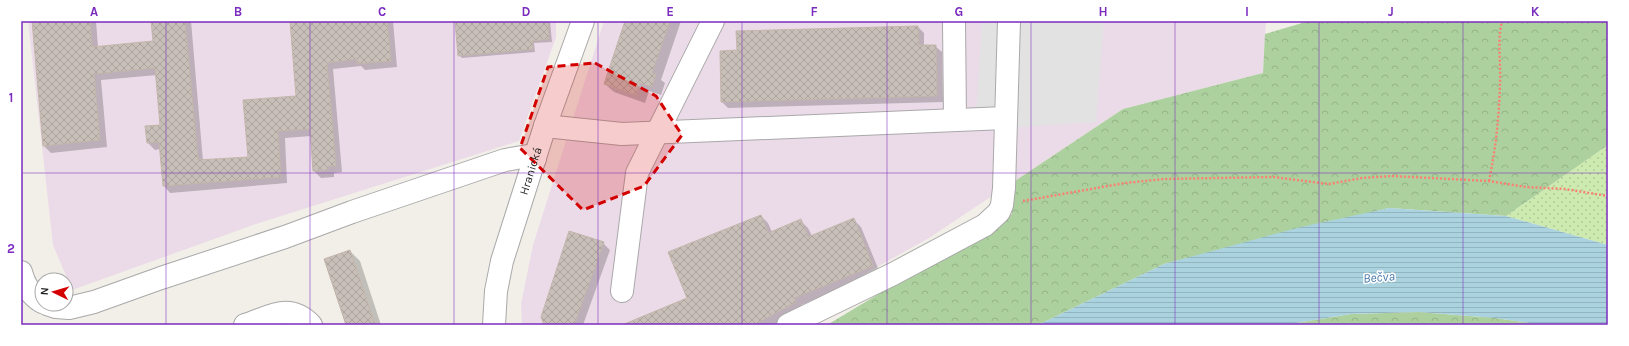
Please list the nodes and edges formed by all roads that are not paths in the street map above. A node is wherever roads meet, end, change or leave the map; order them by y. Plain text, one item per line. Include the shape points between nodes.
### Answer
1 (582, 21) edge
2 (713, 21) edge
3 (954, 21) edge
4 (1009, 21) edge
5 (1005, 118) junction
6 (955, 120) junction
7 (545, 126) junction
8 (657, 132) junction
9 (534, 159) junction
10 (21, 272) edge
11 (622, 291) dead end
12 (34, 297) edge
13 (74, 307) edge
14 (245, 325) edge
15 (311, 325) edge
16 (494, 325) edge
17 (788, 325) edge

1 - 7 street, Hranická
2 - 8 street
3 - 6 street
4 - 5 street
5 - 6 street
5 - 17 street via 1004,188 1002,205 996,215 986,224 893,274
6 - 8 street
7 - 8 street via 622,134
7 - 9 street, Hranická
8 - 11 street via 637,173
9 - 13 street via 528,156 505,160
9 - 16 street, Hranická via 498,277
10 - 12 street
14 - 15 street via 284,312 296,313

